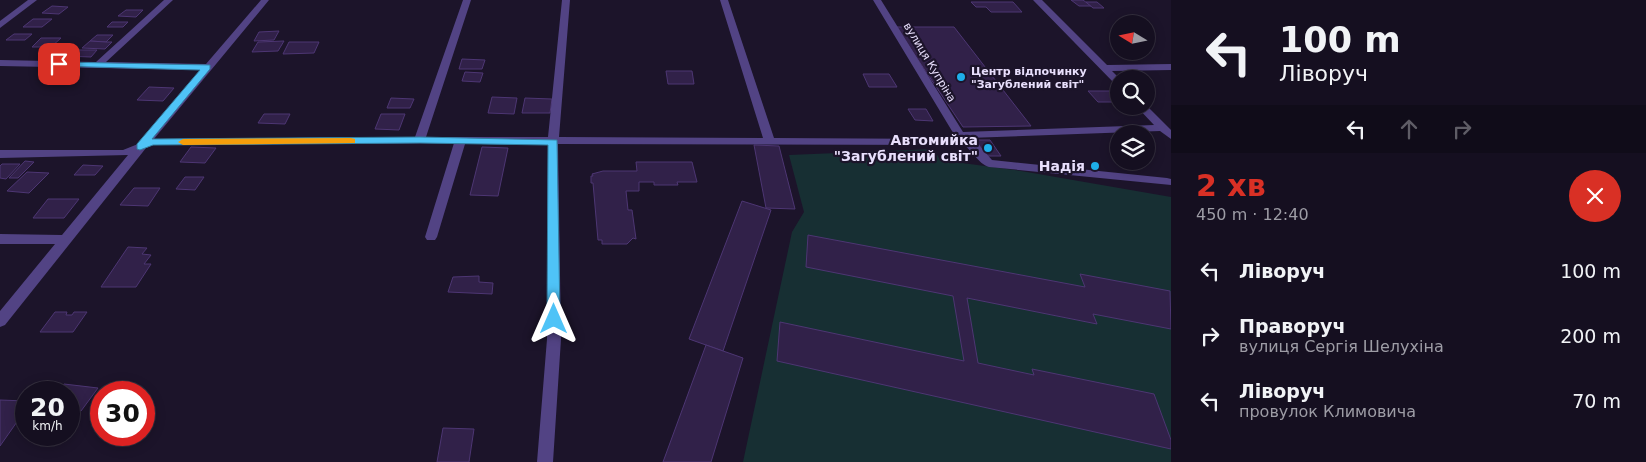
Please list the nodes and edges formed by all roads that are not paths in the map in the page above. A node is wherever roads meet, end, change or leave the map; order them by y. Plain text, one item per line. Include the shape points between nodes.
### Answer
1 (33, 0) edge
2 (168, 0) edge
3 (265, 0) edge
4 (467, 0) edge
5 (566, 0) edge
6 (724, 0) edge
7 (877, 0) edge
8 (1037, 0) edge
9 (0, 25) edge
10 (0, 63) edge
11 (98, 65) junction
12 (207, 67) junction
13 (1171, 67) edge
14 (1104, 68) junction
15 (1110, 74) edge
16 (1150, 115) edge
17 (1167, 132) edge
18 (961, 138) junction
19 (420, 140) junction
20 (460, 141) junction
21 (553, 142) junction
22 (770, 142) junction
23 (140, 147) junction
24 (0, 154) edge
25 (1167, 182) dead end
26 (431, 237) dead end
27 (0, 239) edge
28 (66, 240) junction
29 (0, 321) edge
30 (545, 462) edge

1 - 9 street
2 - 11 street
3 - 12 street
4 - 19 street
5 - 21 street
6 - 22 street
7 - 18 street, вулиця Купріна
8 - 14 street
10 - 11 street
11 - 12 street
12 - 23 street
13 - 14 street
14 - 15 street
16 - 17 street
17 - 18 street via 967,134
18 - 22 street via 953,142
18 - 25 street via 973,145 989,163
19 - 20 street
19 - 23 street via 152,142
20 - 21 street
20 - 26 street
21 - 22 street
21 - 30 street via 554,338
23 - 24 street via 124,153
23 - 28 street
27 - 28 street
28 - 29 street

